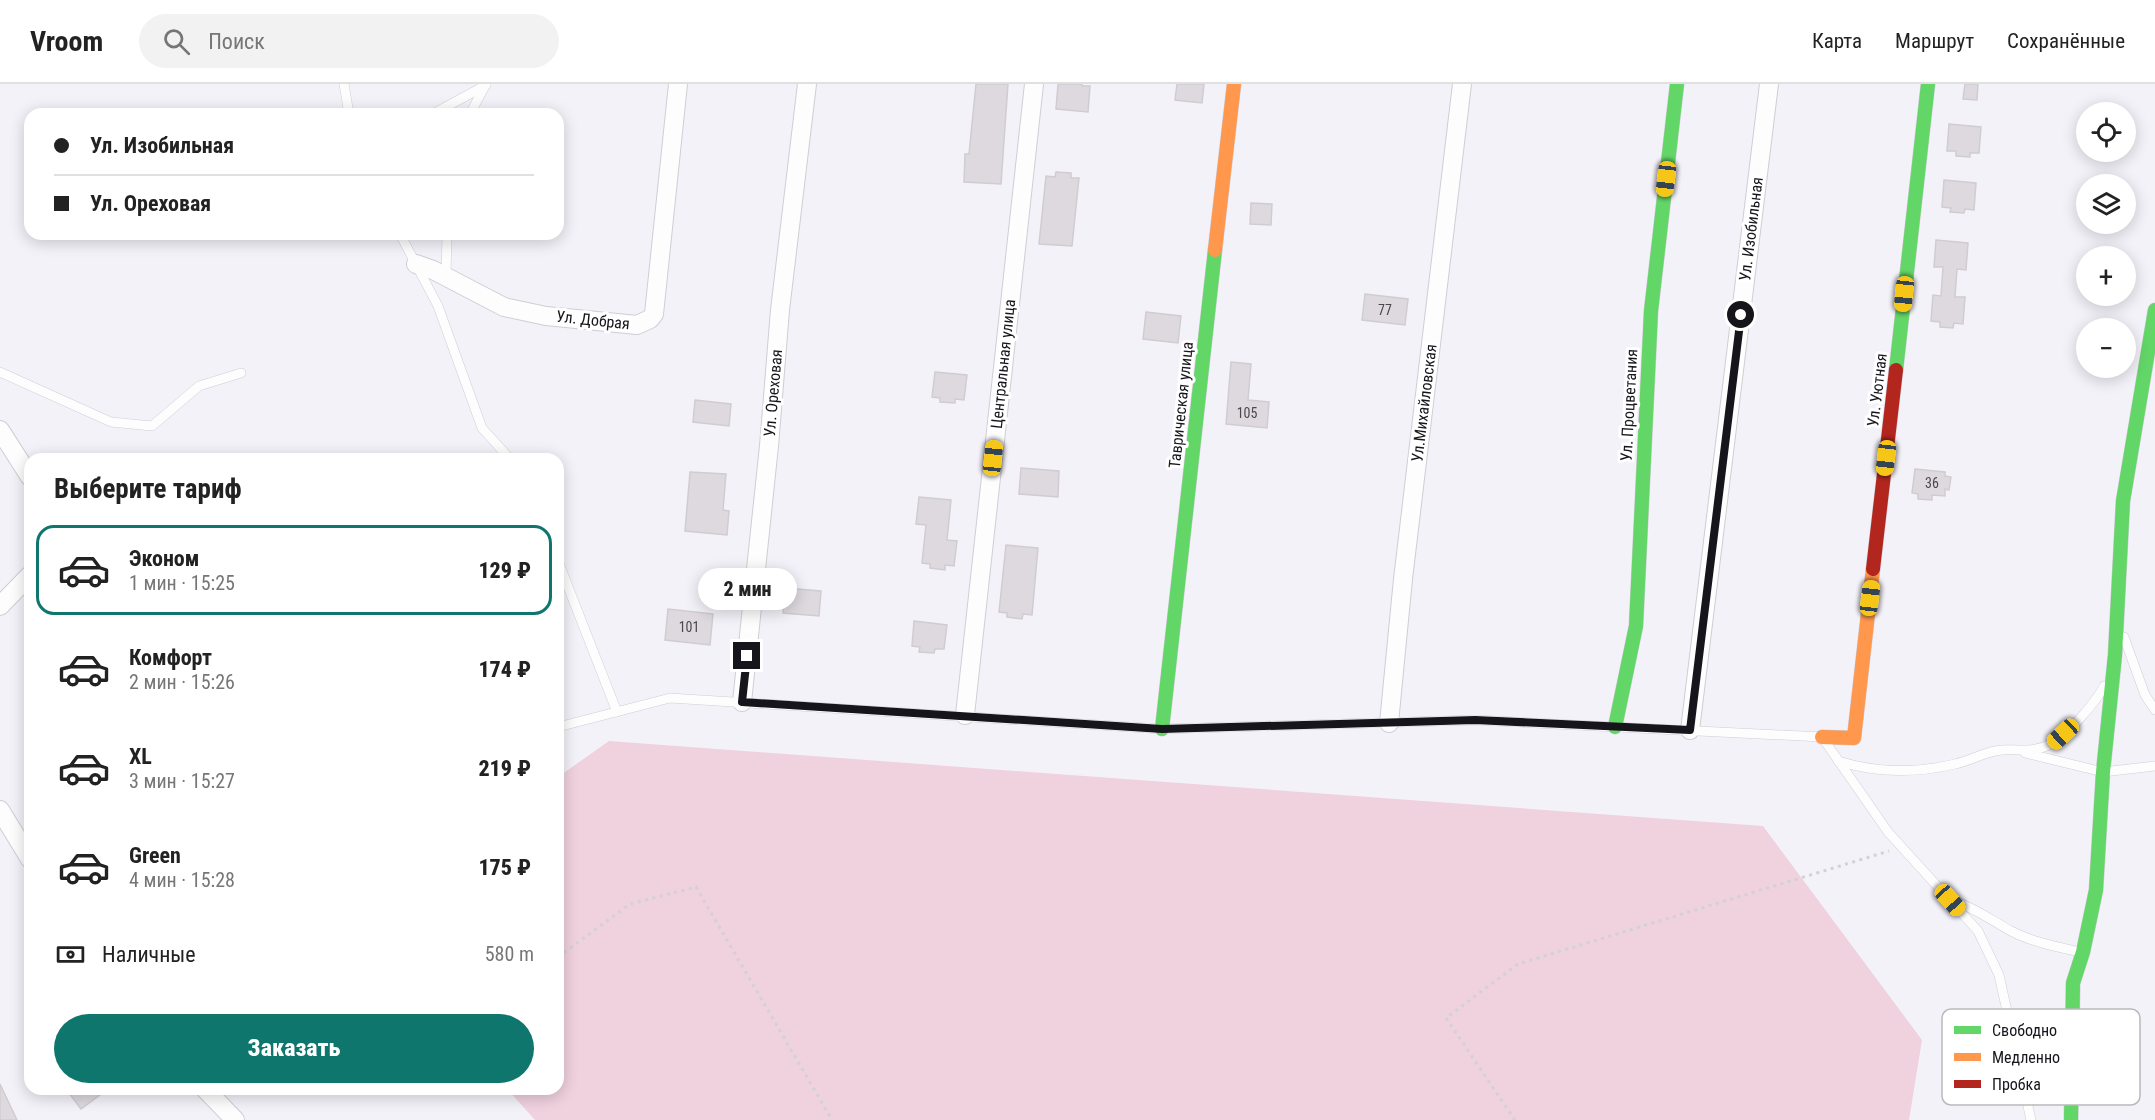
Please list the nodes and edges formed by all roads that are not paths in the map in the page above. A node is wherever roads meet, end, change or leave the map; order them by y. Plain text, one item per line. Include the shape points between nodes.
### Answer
1 (344, 84) edge
2 (486, 84) edge
3 (678, 84) edge
4 (807, 84) edge
5 (1034, 84) edge
6 (1234, 84) edge
7 (1462, 84) edge
8 (1677, 84) edge
9 (1769, 84) edge
10 (1929, 84) edge
11 (348, 108) edge
12 (444, 108) edge
13 (473, 108) edge
14 (403, 240) edge
15 (447, 240) edge
16 (416, 264) junction
17 (446, 277) junction
18 (2155, 310) edge
19 (0, 372) edge
20 (241, 373) dead end
21 (0, 430) edge
22 (505, 453) edge
23 (24, 468) edge
24 (564, 576) edge
25 (24, 581) edge
26 (0, 606) edge
27 (2117, 615) junction
28 (2115, 662) junction
29 (742, 702) junction
30 (2155, 710) edge
31 (617, 712) junction
32 (964, 715) junction
33 (1389, 723) junction
34 (564, 725) edge
35 (1615, 727) junction
36 (1162, 729) junction
37 (1690, 730) junction
38 (1822, 737) junction
39 (2020, 751) junction
40 (1838, 761) junction
41 (2155, 766) edge
42 (2103, 772) junction
43 (0, 810) edge
44 (24, 849) edge
45 (1950, 900) junction
46 (2083, 952) junction
47 (2007, 1009) edge
48 (2073, 1009) edge
49 (211, 1095) edge
50 (2028, 1105) edge
51 (2071, 1105) edge
52 (235, 1120) edge
53 (2031, 1120) edge
54 (2071, 1120) edge

1 - 11 lane
2 - 12 lane
2 - 13 lane
3 - 17 street, Ул. Добрая via 654,314 650,319 637,325 546,316 504,307
4 - 29 street, Ул. Ореховая via 780,310
5 - 32 street, Центральная улица
6 - 36 street, Таврическая улица
7 - 33 street, Ул.Михайловская via 1402,579
8 - 35 street, Ул. Процветания via 1651,310 1636,626
9 - 37 street, Ул. Изобильная
10 - 38 street, Ул. Уютная via 1854,738
14 - 16 lane
15 - 17 lane
16 - 17 street, Ул. Добрая
16 - 22 lane via 438,306 482,428
18 - 27 street via 2123,501
19 - 20 lane via 111,422 152,426 199,386
21 - 23 street
24 - 31 lane
25 - 26 street
27 - 28 street
27 - 30 lane via 2145,695
28 - 39 lane via 2101,692 2079,720 2054,742
28 - 42 street
29 - 31 lane via 670,698
29 - 32 lane
31 - 34 lane
32 - 36 lane
33 - 35 lane via 1475,720
33 - 36 lane
35 - 37 lane
37 - 38 lane
38 - 40 lane
39 - 40 lane via 1995,751 1956,764 1900,771
39 - 42 lane
40 - 45 lane via 1888,832
41 - 42 lane
42 - 46 street via 2096,890
43 - 44 street
45 - 46 lane via 1973,908 2013,932
45 - 47 lane via 1978,931 1999,975
46 - 48 street via 2073,983
49 - 52 street
50 - 53 lane
51 - 54 street

